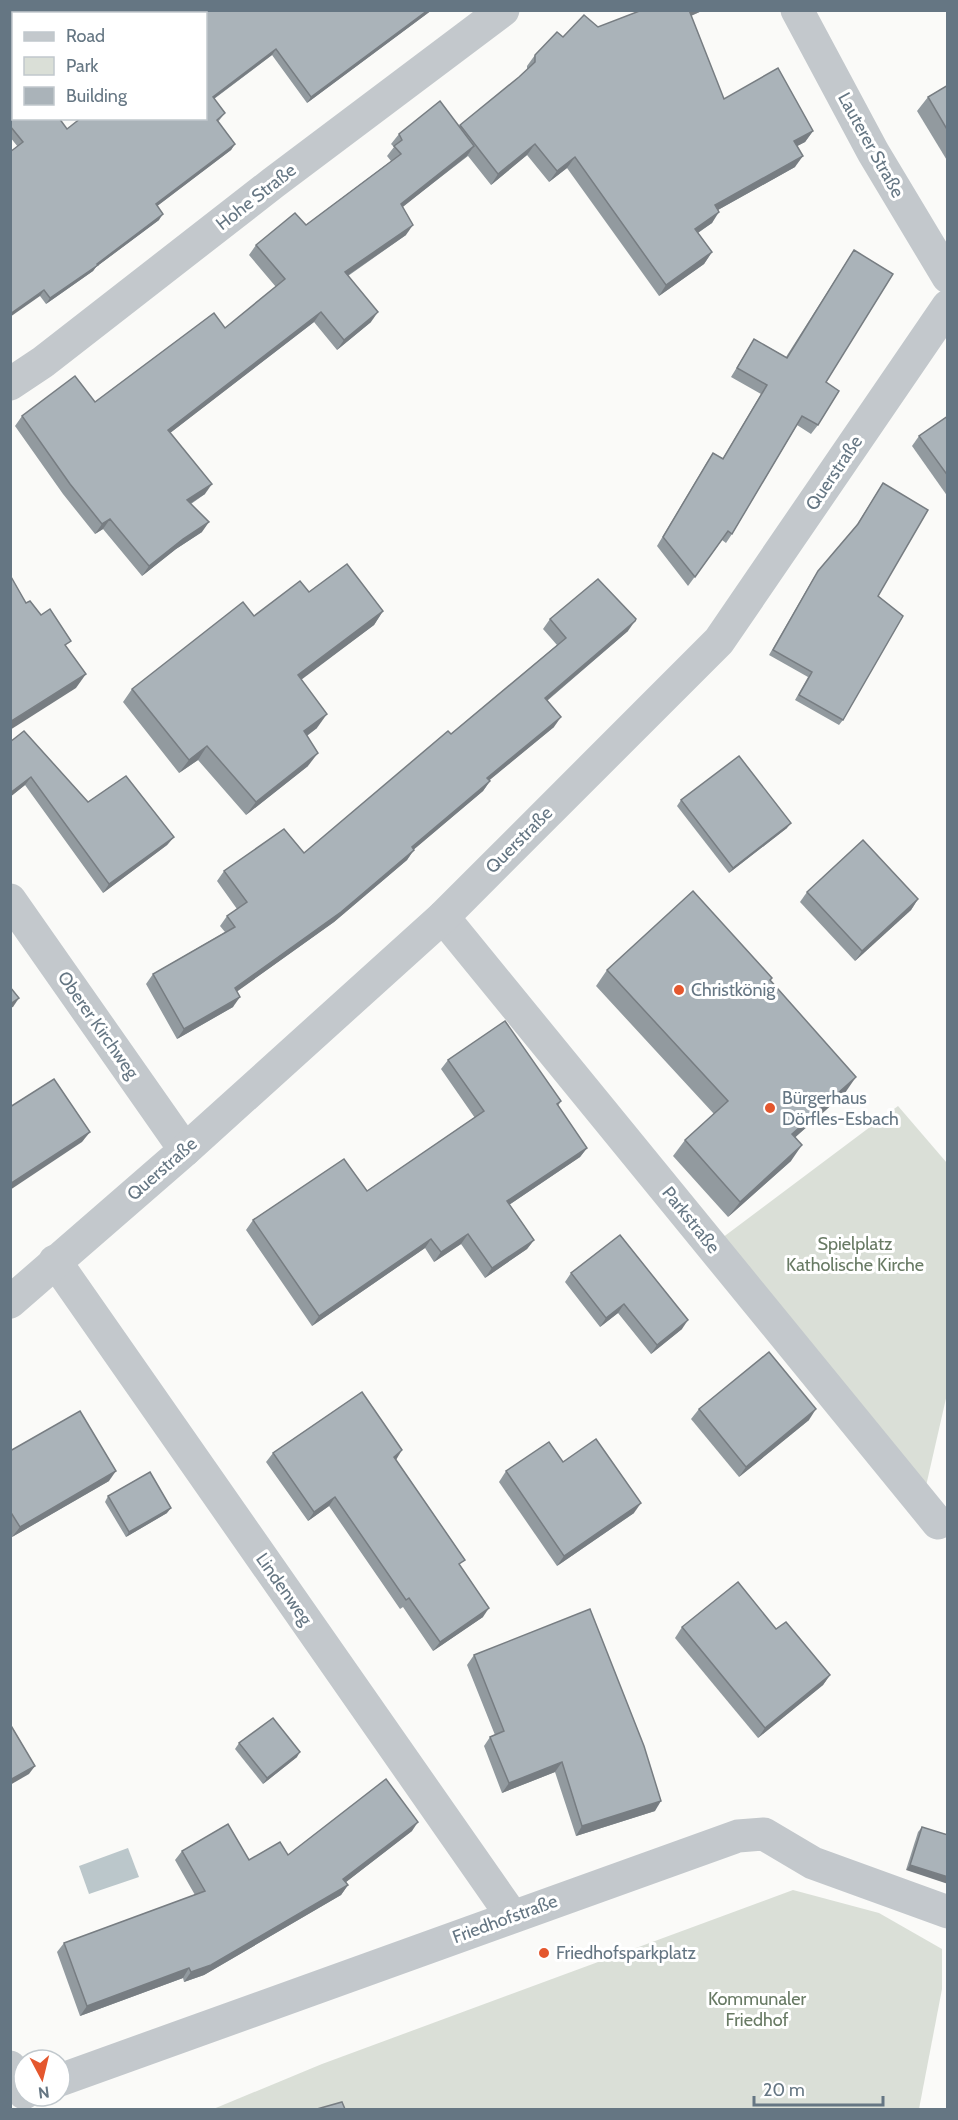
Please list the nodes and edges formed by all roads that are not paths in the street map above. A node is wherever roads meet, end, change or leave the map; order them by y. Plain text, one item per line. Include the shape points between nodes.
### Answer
1 (503, 10) edge
2 (797, 10) edge
3 (948, 277) edge
4 (948, 306) edge
5 (10, 384) edge
6 (10, 900) edge
7 (443, 917) junction
8 (184, 1150) junction
9 (55, 1261) junction
10 (10, 1302) edge
11 (939, 1523) dead end
12 (948, 1912) edge
13 (512, 1916) junction
14 (72, 2076) edge

1 - 5 street, Hohe Straße
2 - 3 street, Lauterer Straße via 873,152
4 - 7 street, Querstraße via 719,641
6 - 8 street, Oberer Kirchweg
7 - 8 street, Querstraße
7 - 11 street, Parkstraße
8 - 9 street, Querstraße
9 - 10 street, Querstraße
9 - 13 street, Lindenweg
12 - 13 street, Friedhofstraße via 813,1863 764,1834 738,1836
13 - 14 street, Friedhofstraße

